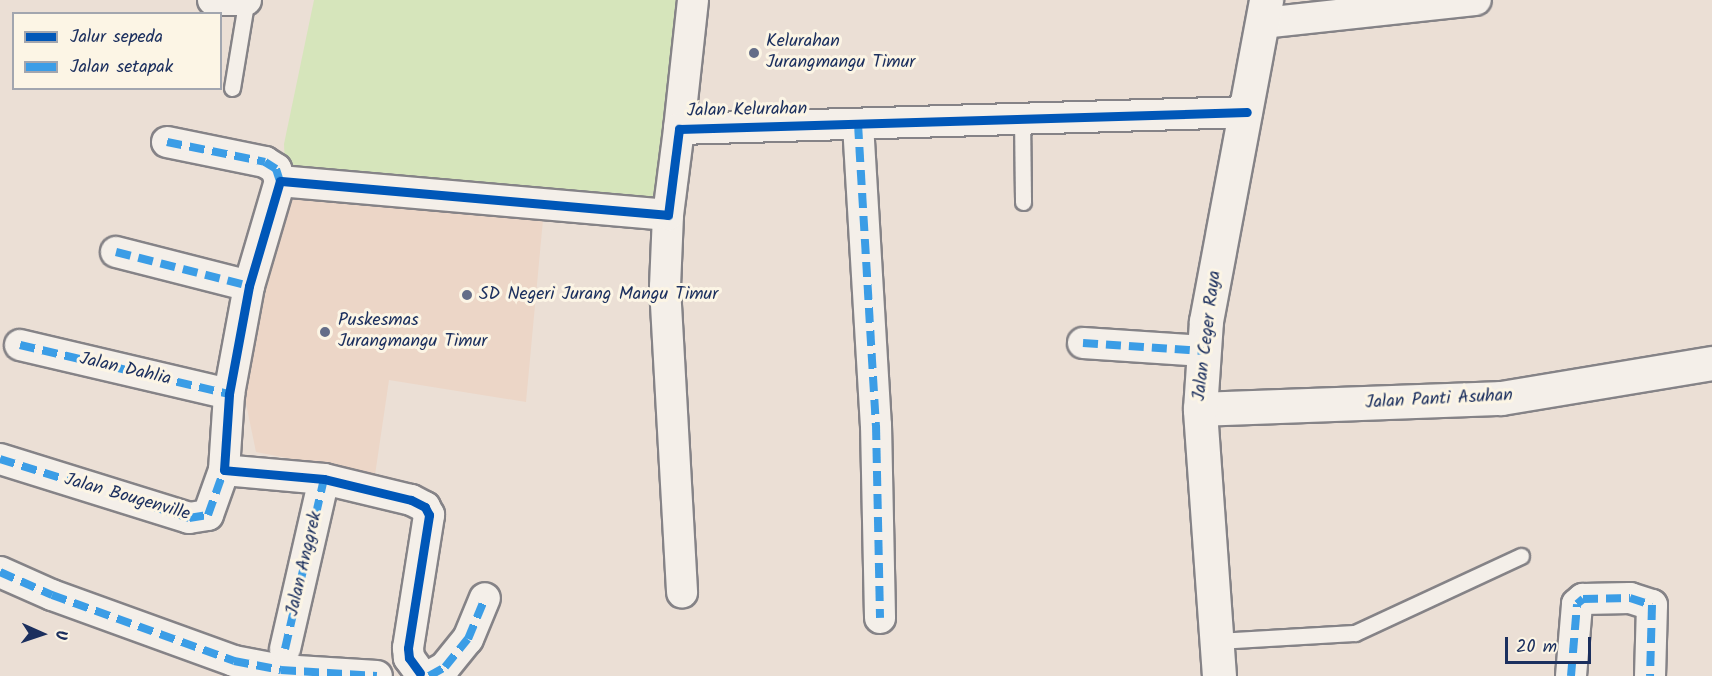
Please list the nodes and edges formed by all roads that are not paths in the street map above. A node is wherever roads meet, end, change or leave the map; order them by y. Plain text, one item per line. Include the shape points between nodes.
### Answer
1 (213, 0) edge
2 (693, 0) edge
3 (1476, 0) edge
4 (246, 1) edge
5 (1264, 11) edge
6 (232, 88) dead end
7 (1247, 112) junction
8 (1022, 117) junction
9 (858, 124) junction
10 (679, 129) junction
11 (167, 142) dead end
12 (285, 181) junction
13 (1023, 202) dead end
14 (668, 215) junction
15 (116, 252) dead end
16 (249, 286) junction
17 (1083, 343) dead end
18 (20, 345) dead end
19 (1204, 351) junction
20 (1712, 363) edge
21 (229, 394) junction
22 (1200, 409) junction
23 (0, 459) edge
24 (224, 470) junction
25 (324, 479) junction
26 (1521, 556) dead end
27 (0, 572) edge
28 (682, 593) dead end
29 (485, 598) dead end
30 (880, 618) dead end
31 (1216, 641) junction
32 (285, 649) dead end
33 (425, 675) edge
34 (377, 676) edge
35 (1220, 676) edge
36 (1571, 676) edge
37 (1650, 676) edge

1 - 4 street
2 - 10 street
3 - 5 street
4 - 6 lane
5 - 7 main road, Jalan Ceger Raya
7 - 8 street, Jalan Kelurahan
7 - 19 main road, Jalan Ceger Raya via 1206,321
8 - 9 street, Jalan Kelurahan
8 - 13 lane
9 - 10 street, Jalan Kelurahan
9 - 30 street via 876,425
10 - 14 street, Jalan Kelurahan
11 - 12 street via 265,162
12 - 14 street
12 - 16 street
14 - 28 street, Jalan Kelurahan via 665,287
15 - 16 street
16 - 21 street
17 - 19 street
18 - 21 street, Jalan Dahlia
19 - 22 main road, Jalan Ceger Raya
20 - 22 main road, Jalan Panti Asuhan via 1501,399
21 - 24 street
22 - 31 main road, Jalan Ceger Raya
23 - 24 street, Jalan Bougenville via 189,519 208,515
24 - 25 street
25 - 32 street, Jalan Anggrek
25 - 33 street via 420,503 429,514 408,648 409,658
26 - 31 lane via 1355,633
27 - 34 street via 52,595 234,661 281,670
29 - 33 street via 468,639 445,668
31 - 35 main road, Jalan Ceger Raya
36 - 37 street via 1576,604 1583,599 1630,598 1652,604

